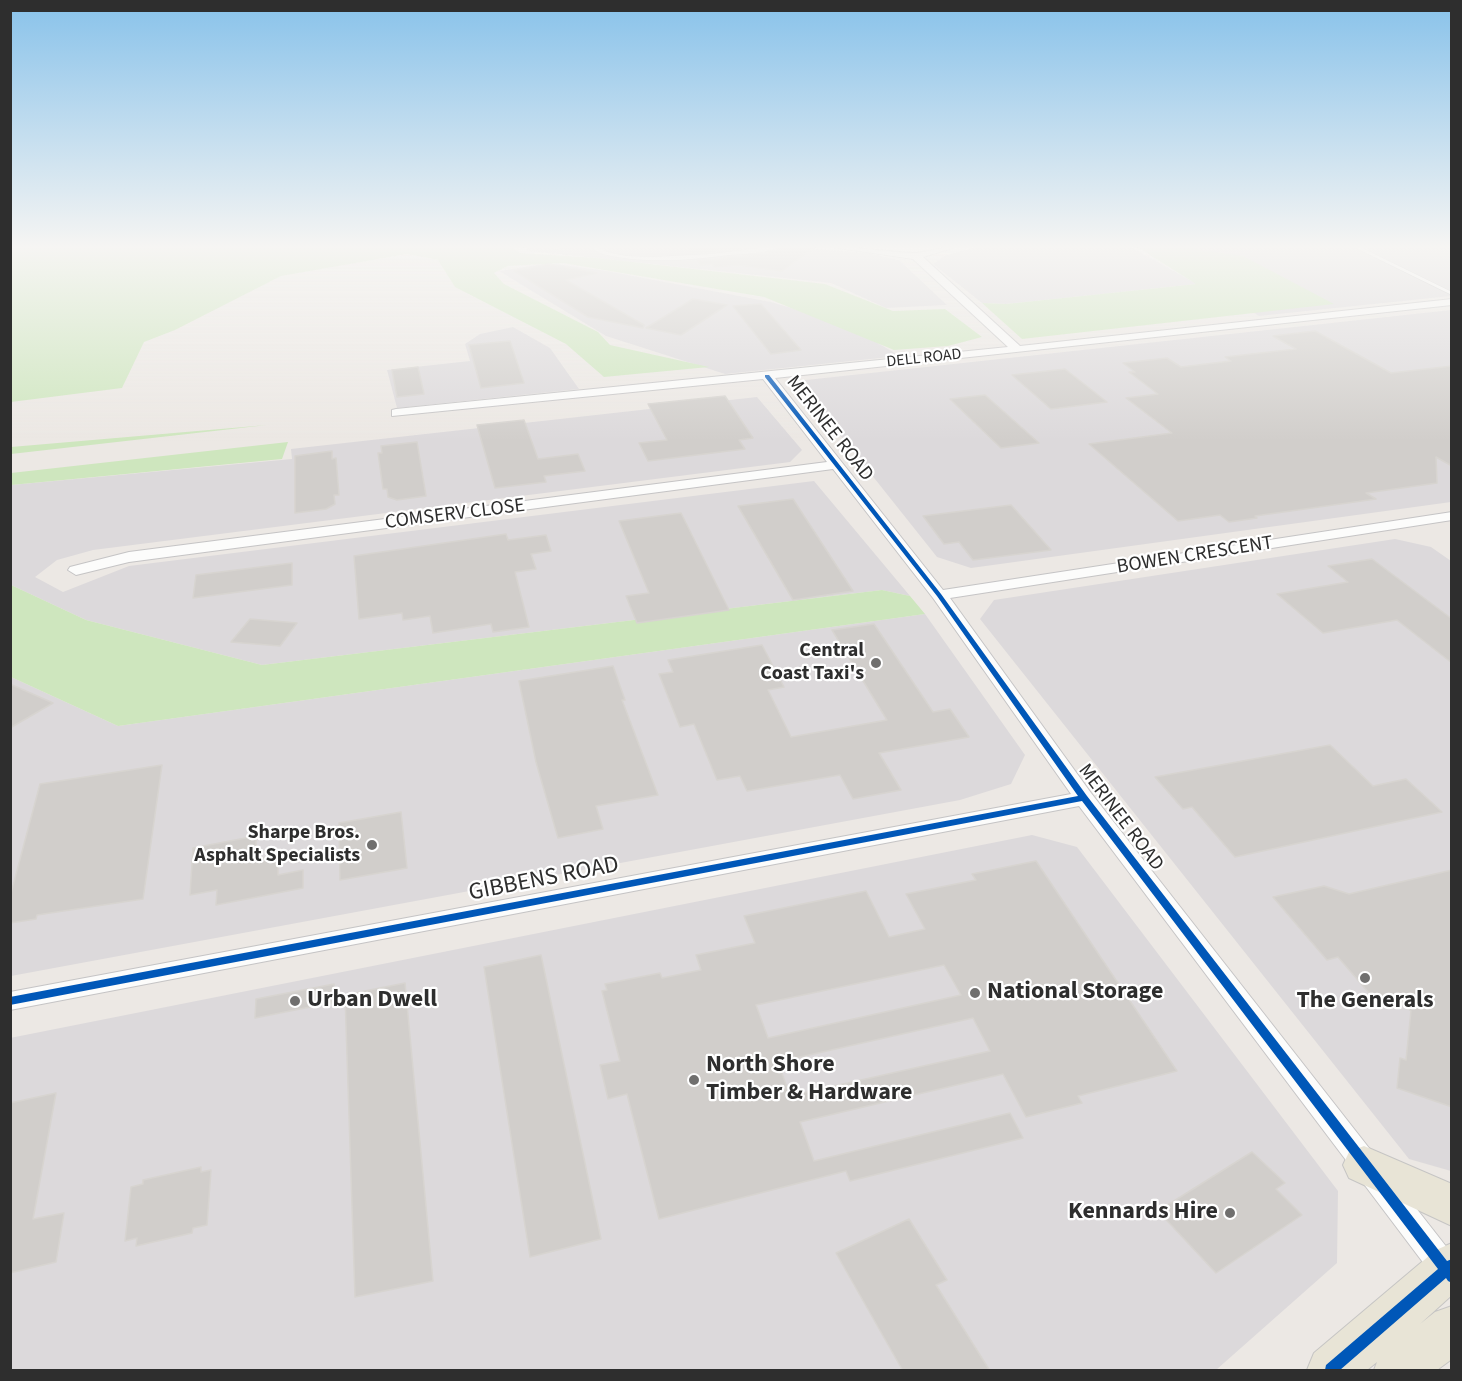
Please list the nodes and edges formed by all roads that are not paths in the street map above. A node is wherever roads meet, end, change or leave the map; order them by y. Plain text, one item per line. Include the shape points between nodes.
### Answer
1 (976, 311) edge
2 (1366, 311) edge
3 (1017, 350) junction
4 (767, 376) junction
5 (396, 413) dead end
6 (836, 465) junction
7 (1447, 520) edge
8 (76, 570) dead end
9 (939, 596) junction
10 (1084, 798) junction
11 (10, 1001) edge
12 (1364, 1165) junction
13 (1452, 1206) edge
14 (1450, 1271) edge
15 (1452, 1329) edge
16 (1331, 1371) edge
17 (1398, 1371) edge

1 - 3 street
2 - 3 street, DELL ROAD
3 - 4 street, DELL ROAD
4 - 5 street, DELL ROAD
4 - 6 street, MERINEE ROAD
6 - 8 street, COMSERV CLOSE via 129,557
6 - 9 street, MERINEE ROAD
7 - 9 street, BOWEN CRESCENT
9 - 10 street, MERINEE ROAD
10 - 11 street, GIBBENS ROAD
10 - 12 street, MERINEE ROAD
12 - 13 main road
12 - 14 street, MERINEE ROAD
14 - 16 main road
15 - 17 main road

